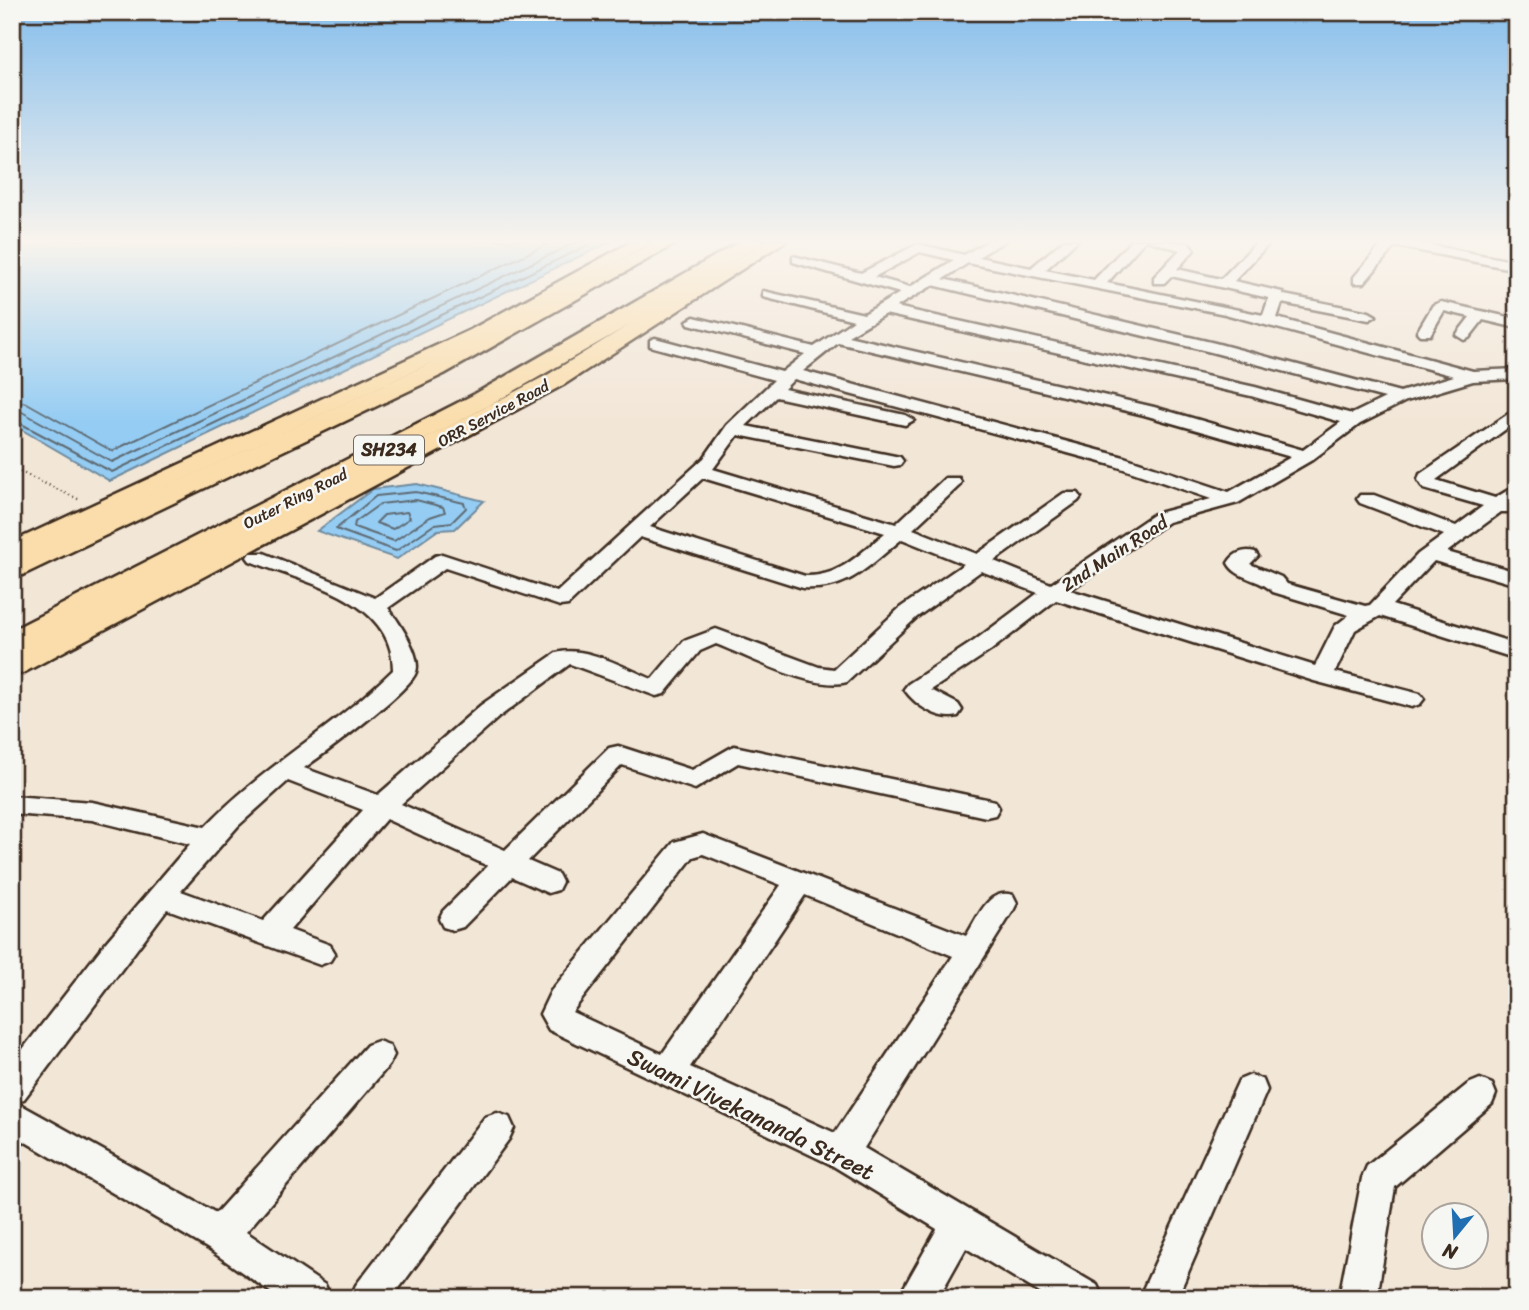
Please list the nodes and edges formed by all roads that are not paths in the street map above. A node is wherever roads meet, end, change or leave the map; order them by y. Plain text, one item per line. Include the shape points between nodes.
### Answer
1 (535, 301) edge
2 (559, 301) edge
3 (653, 301) edge
4 (683, 301) edge
5 (793, 301) edge
6 (897, 301) edge
7 (1018, 301) edge
8 (1174, 301) edge
9 (1275, 301) edge
10 (1292, 301) edge
11 (1444, 301) edge
12 (1441, 306) junction
13 (883, 309) junction
14 (1480, 314) junction
15 (1369, 316) dead end
16 (866, 319) junction
17 (694, 321) dead end
18 (1269, 321) junction
19 (1517, 324) edge
20 (1425, 332) dead end
21 (1464, 335) dead end
22 (472, 336) junction
23 (1296, 337) dead end
24 (835, 338) junction
25 (620, 342) junction
26 (655, 343) dead end
27 (817, 352) junction
28 (662, 359) dead end
29 (540, 369) junction
30 (425, 374) junction
31 (1517, 374) edge
32 (1472, 376) junction
33 (781, 382) junction
34 (1451, 382) junction
35 (1400, 397) junction
36 (1517, 413) edge
37 (905, 420) dead end
38 (1354, 420) junction
39 (733, 429) junction
40 (1306, 456) junction
41 (894, 461) dead end
42 (699, 471) junction
43 (952, 482) dead end
44 (1517, 491) edge
45 (1071, 497) dead end
46 (1230, 499) junction
47 (1367, 499) dead end
48 (1508, 508) edge
49 (638, 530) junction
50 (900, 531) junction
51 (1460, 534) junction
52 (12, 551) edge
53 (1432, 554) junction
54 (1248, 556) dead end
55 (257, 557) dead end
56 (977, 564) junction
57 (12, 571) edge
58 (1517, 579) edge
59 (1052, 592) junction
60 (376, 607) junction
61 (1372, 611) junction
62 (12, 643) edge
63 (1517, 652) edge
64 (12, 666) edge
65 (1322, 676) junction
66 (1412, 699) dead end
67 (950, 710) dead end
68 (284, 770) junction
69 (12, 805) edge
70 (381, 807) junction
71 (986, 808) dead end
72 (213, 839) junction
73 (510, 864) junction
74 (799, 881) junction
75 (548, 882) dead end
76 (163, 895) junction
77 (1003, 903) dead end
78 (453, 919) dead end
79 (269, 934) junction
80 (972, 951) junction
81 (320, 953) dead end
82 (378, 1055) dead end
83 (668, 1072) junction
84 (12, 1089) edge
85 (1251, 1090) dead end
86 (1480, 1094) dead end
87 (12, 1116) edge
88 (497, 1128) dead end
89 (842, 1153) junction
90 (960, 1224) junction
91 (220, 1235) junction
92 (312, 1298) edge
93 (369, 1298) edge
94 (917, 1298) edge
95 (1084, 1298) edge
96 (1158, 1298) edge
97 (1358, 1298) edge

1 - 22 main road
2 - 30 highway, SH234
3 - 29 highway, Outer Ring Road / SH234
4 - 25 main road, ORR Service Road
5 - 16 street
6 - 13 street
7 - 35 street
8 - 18 street
9 - 18 street
10 - 15 street
11 - 12 street
12 - 14 street
12 - 20 street
13 - 16 street
13 - 38 street via 1255,391
14 - 19 street
14 - 21 street
16 - 24 street
17 - 27 street
18 - 32 street
22 - 30 highway
22 - 52 main road
23 - 34 street
24 - 27 street
24 - 40 street via 1148,411
25 - 29 highway
25 - 64 main road, ORR Service Road via 484,419
26 - 33 street
27 - 33 street
28 - 33 street
29 - 62 highway, Outer Ring Road / SH234
30 - 57 highway, SH234
31 - 32 street, 2nd Main Road
32 - 34 street, 2nd Main Road
33 - 37 street
33 - 39 street
33 - 46 street via 1078,449
34 - 35 street, 2nd Main Road
35 - 38 street, 2nd Main Road
36 - 48 street via 1429,474 1427,480
38 - 40 street, 2nd Main Road
39 - 41 street
39 - 42 street
40 - 46 street, 2nd Main Road
42 - 49 street
42 - 50 street
43 - 50 street
44 - 48 street
45 - 56 street
46 - 59 street, 2nd Main Road via 1161,518
47 - 51 street
48 - 51 street
49 - 50 street via 803,582 824,583 841,578
49 - 60 street via 560,600 442,560
50 - 56 street
51 - 53 street
53 - 58 street
53 - 61 street
54 - 61 street via 1238,563 1240,567 1280,588
55 - 60 street
56 - 59 street
56 - 70 street via 909,612 839,677 815,674 716,636 692,646 656,689 572,657 564,658 491,710
59 - 65 street
59 - 67 street, 2nd Main Road via 916,689
60 - 68 street via 406,657 405,672
61 - 63 street
61 - 65 street via 1346,626
65 - 66 street
68 - 70 street
68 - 72 street
69 - 72 street via 92,811
70 - 73 street
70 - 79 street
71 - 73 street via 734,754 695,780 618,754
72 - 76 street
73 - 75 street
73 - 78 street
74 - 80 street
74 - 83 street
74 - 83 street, Swami Vivekananda Street via 703,844 684,849 562,1000 556,1014 560,1021
76 - 79 street
76 - 84 street via 80,995
77 - 80 street
79 - 81 street
80 - 89 street
82 - 91 street
83 - 89 street, Swami Vivekananda Street
85 - 96 street
86 - 97 street via 1379,1178
87 - 91 street
88 - 93 street
89 - 90 street, Swami Vivekananda Street
90 - 94 street
90 - 95 street, Swami Vivekananda Street
91 - 92 street

